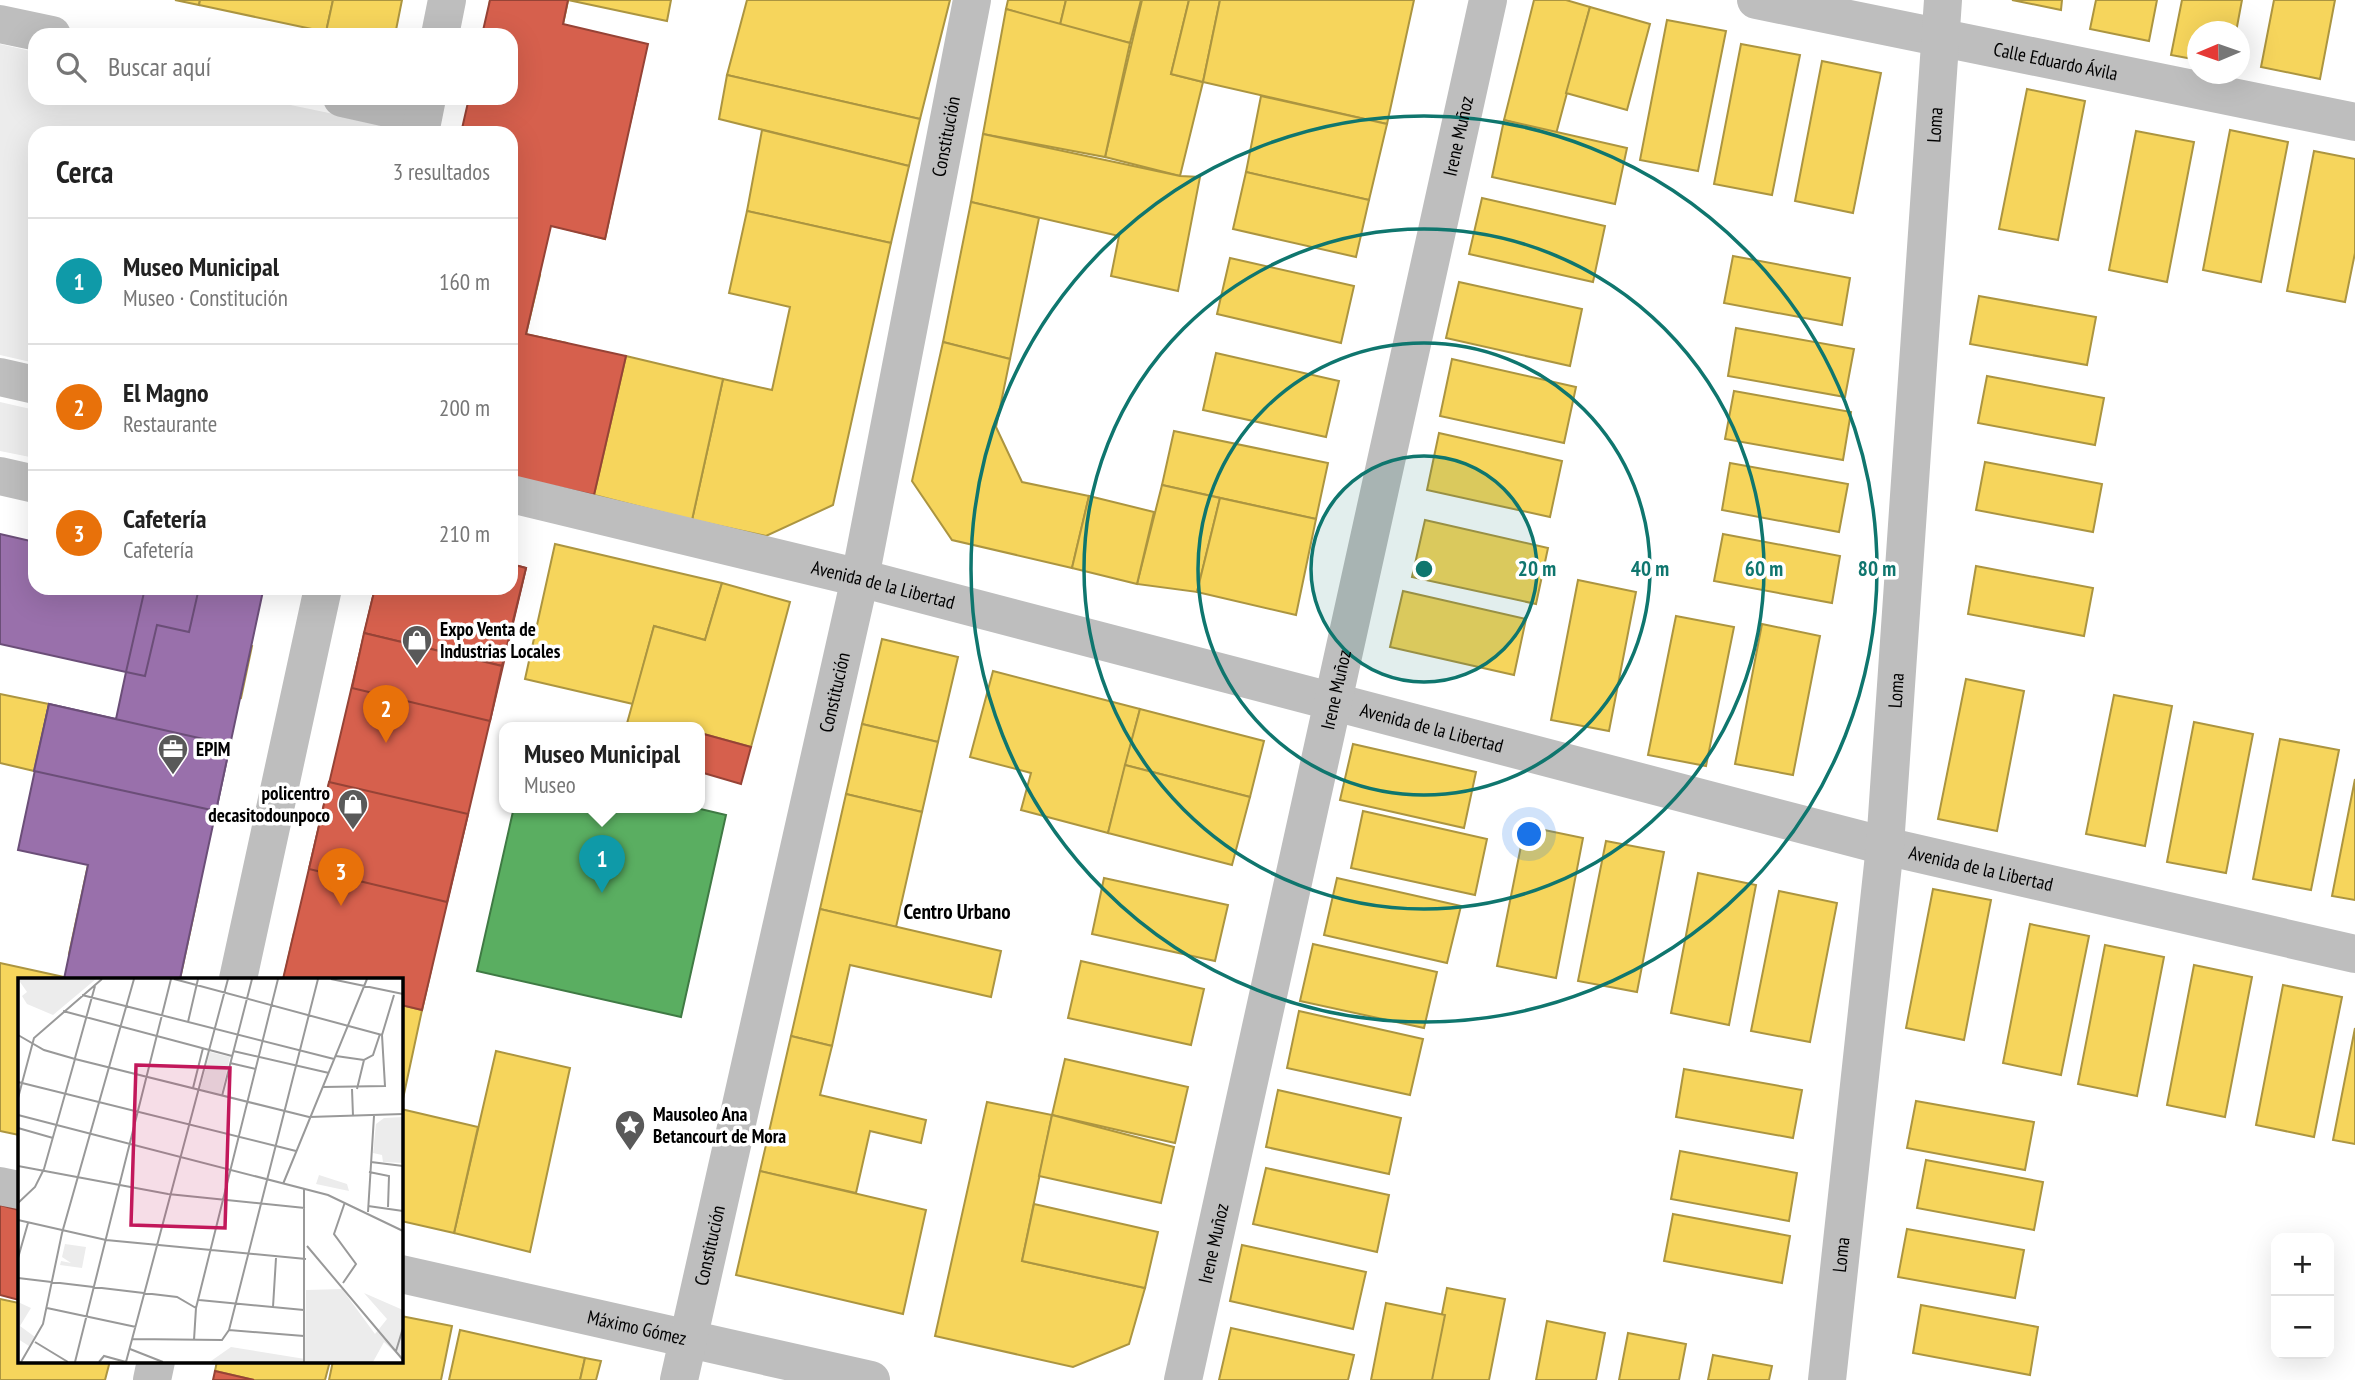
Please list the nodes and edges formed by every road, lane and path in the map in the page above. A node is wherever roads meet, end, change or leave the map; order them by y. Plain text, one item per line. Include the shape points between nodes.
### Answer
1 (447, 0) edge
2 (972, 0) edge
3 (1488, 0) edge
4 (1756, 0) edge
5 (1943, 0) edge
6 (0, 24) edge
7 (441, 28) edge
8 (28, 30) edge
9 (1942, 38) junction
10 (374, 105) edge
11 (424, 116) edge
12 (2355, 122) edge
13 (0, 377) edge
14 (28, 383) edge
15 (0, 476) edge
16 (28, 482) edge
17 (518, 496) edge
18 (860, 578) junction
19 (321, 595) edge
20 (1333, 701) junction
21 (1885, 846) junction
22 (2355, 954) edge
23 (238, 978) edge
24 (0, 1186) edge
25 (18, 1190) edge
26 (402, 1274) edge
27 (688, 1337) junction
28 (156, 1362) edge
29 (152, 1380) edge
30 (679, 1380) edge
31 (872, 1380) edge
32 (1183, 1380) edge
33 (1827, 1380) edge

1 - 7 main road
2 - 18 main road, Constitución
3 - 20 main road, Irene Muñoz
4 - 9 main road, Calle Eduardo Ávila
5 - 9 main road, Loma
6 - 8 main road
9 - 12 main road, Calle Eduardo Ávila
9 - 21 main road, Loma
10 - 11 main road
13 - 14 main road
15 - 16 main road
17 - 18 main road, Avenida de la Libertad
18 - 20 main road, Avenida de la Libertad
18 - 27 main road, Constitución
19 - 23 main road
20 - 21 main road, Avenida de la Libertad
20 - 32 main road, Irene Muñoz
21 - 22 main road, Avenida de la Libertad
21 - 33 main road, Loma
24 - 25 main road
26 - 27 main road, Máximo Gómez
27 - 30 main road, Constitución
27 - 31 main road, Máximo Gómez
28 - 29 main road

